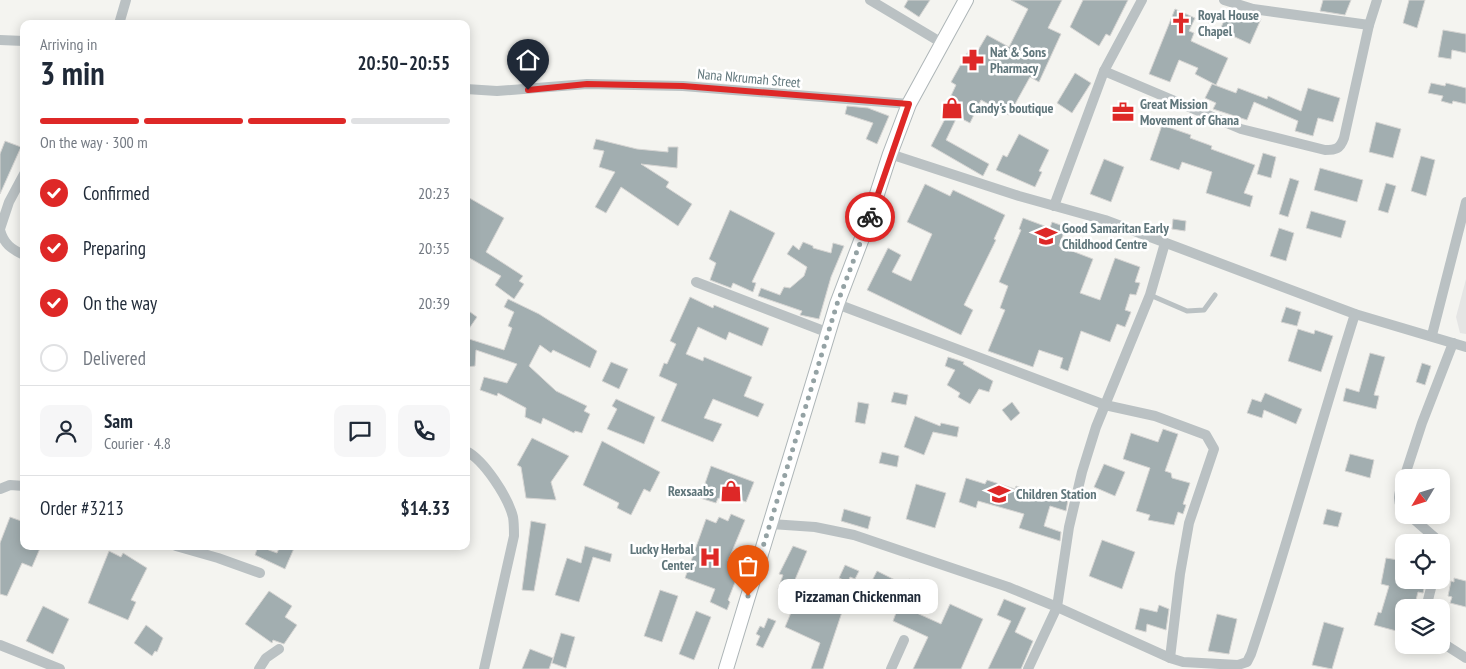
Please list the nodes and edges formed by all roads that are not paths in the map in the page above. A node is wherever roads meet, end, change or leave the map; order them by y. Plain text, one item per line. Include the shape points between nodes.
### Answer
1 (126, 0) edge
2 (870, 0) edge
3 (966, 0) edge
4 (1142, 0) edge
5 (1224, 0) edge
6 (1377, 0) edge
7 (120, 20) edge
8 (1368, 24) junction
9 (0, 40) edge
10 (20, 41) edge
11 (942, 43) junction
12 (1104, 71) junction
13 (470, 89) edge
14 (909, 104) junction
15 (890, 154) junction
16 (20, 179) edge
17 (5, 200) edge
18 (1466, 202) edge
19 (1054, 206) junction
20 (0, 230) edge
21 (1165, 243) junction
22 (20, 253) edge
23 (696, 282) dead end
24 (1150, 295) junction
25 (1215, 295) dead end
26 (837, 304) junction
27 (1354, 314) junction
28 (829, 333) junction
29 (1432, 335) junction
30 (1453, 343) junction
31 (1466, 347) edge
32 (1105, 405) junction
33 (470, 452) edge
34 (1407, 469) edge
35 (20, 486) edge
36 (0, 489) edge
37 (771, 524) junction
38 (1419, 524) edge
39 (1431, 534) edge
40 (188, 550) edge
41 (260, 573) dead end
42 (1057, 607) junction
43 (904, 640) dead end
44 (0, 646) edge
45 (1450, 648) edge
46 (280, 649) dead end
47 (1170, 658) junction
48 (1466, 658) edge
49 (1182, 666) edge
50 (60, 669) edge
51 (259, 669) edge
52 (484, 669) edge
53 (726, 669) edge
54 (891, 669) edge
55 (1028, 669) edge

1 - 7 street
2 - 11 street
3 - 11 main road
4 - 12 street
5 - 8 street via 1253,9
6 - 8 street
8 - 12 street via 1344,138 1336,150 1241,129
9 - 10 street
11 - 14 main road
12 - 19 street
13 - 14 street, Nana Nkrumah Street via 497,92 587,84 683,86
14 - 15 main road
15 - 19 street
15 - 26 main road
16 - 17 street
17 - 20 street
18 - 29 street
19 - 21 street via 1105,220
20 - 22 street via 3,242
21 - 24 street
21 - 27 street
23 - 28 street
24 - 25 lane via 1187,311 1204,310
24 - 32 street
26 - 28 main road
26 - 32 street
27 - 29 street
27 - 49 street via 1281,566 1251,654 1247,662 1238,665
28 - 37 main road
29 - 30 street
30 - 31 street
30 - 34 street
32 - 42 street via 1082,472
32 - 47 street via 1155,416 1206,435 1214,449 1189,523
33 - 52 street via 494,478 508,504 514,527
35 - 36 street
37 - 42 street via 815,527 854,535
37 - 53 main road
38 - 39 street
40 - 41 street
42 - 47 street
42 - 55 street
43 - 54 street
44 - 50 street
45 - 48 street
46 - 51 street via 266,658
47 - 49 street

